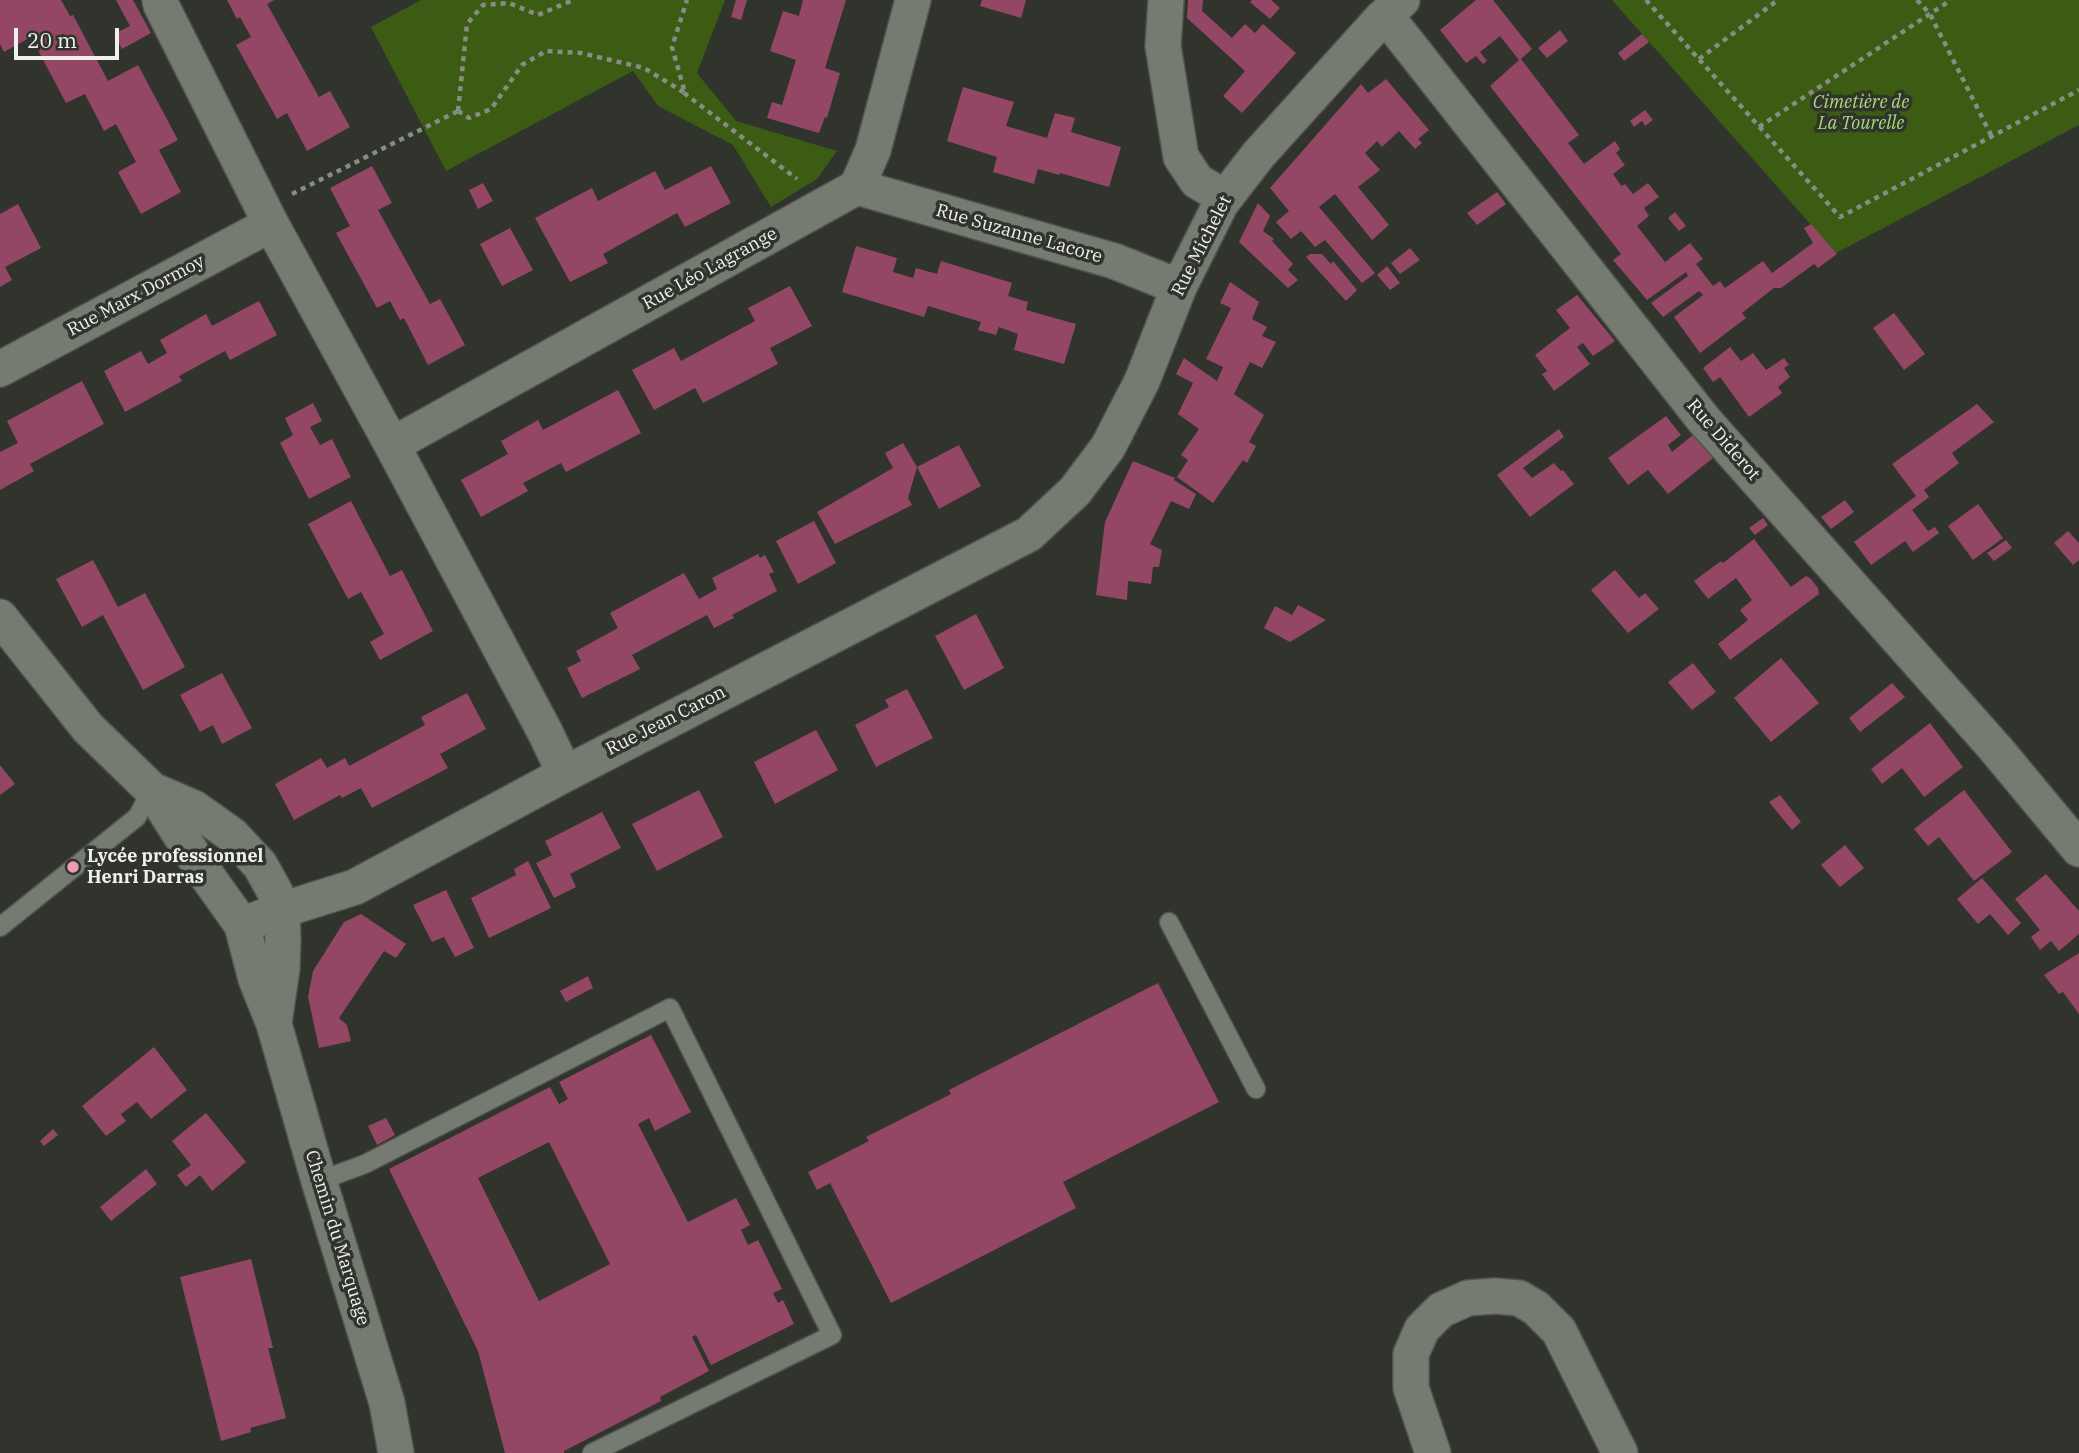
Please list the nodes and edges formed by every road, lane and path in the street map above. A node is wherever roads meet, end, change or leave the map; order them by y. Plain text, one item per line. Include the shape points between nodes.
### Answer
1 (160, 0) edge
2 (573, 0) edge
3 (687, 0) edge
4 (913, 0) edge
5 (1166, 0) edge
6 (1646, 0) edge
7 (1778, 0) edge
8 (1917, 0) edge
9 (1951, 0) edge
10 (1392, 9) edge
11 (1930, 14) junction
12 (1699, 59) junction
13 (681, 90) junction
14 (2079, 90) edge
15 (458, 111) junction
16 (1759, 127) junction
17 (1992, 137) junction
18 (842, 195) junction
19 (1225, 198) junction
20 (267, 216) junction
21 (1179, 287) junction
22 (0, 369) edge
23 (392, 446) junction
24 (1075, 491) joint
25 (0, 617) edge
26 (565, 774) junction
27 (152, 790) junction
28 (2076, 840) edge
29 (282, 909) junction
30 (1169, 922) dead end
31 (242, 925) junction
32 (0, 927) edge
33 (274, 1024) junction
34 (1256, 1089) dead end
35 (319, 1181) junction
36 (396, 1453) edge
37 (592, 1453) edge
38 (1433, 1453) edge
39 (1620, 1453) edge

1 - 20 street
2 - 15 path via 538,15 509,3 482,5 467,24
3 - 13 path via 672,47 685,93
4 - 18 street via 873,150
5 - 19 street via 1163,46 1181,157 1197,181
6 - 12 path
7 - 12 path
8 - 11 path
9 - 11 path
10 - 19 street, Rue Michelet via 1259,154
10 - 28 street, Rue Diderot via 1396,30 1704,420
11 - 16 path
11 - 17 path
12 - 16 path
13 - 15 path via 644,68 581,53 546,51 522,65 491,109 469,118
13 - 18 path
14 - 17 path
15 - 20 path
16 - 17 path via 1840,217
18 - 21 street, Rue Suzanne Lacore via 1114,261
18 - 23 street, Rue Léo Lagrange
19 - 21 street, Rue Michelet
20 - 22 street, Rue Marx Dormoy
20 - 23 street
21 - 24 street, Rue Michelet via 1142,381 1108,447
23 - 26 street
24 - 26 street, Rue Jean Caron via 1029,534
25 - 27 street, Chemin du Marquage via 88,728
26 - 29 street, Rue Jean Caron via 355,887
27 - 29 street, Chemin du Marquage via 194,808 232,835 260,865
27 - 31 street, Chemin du Marquage
27 - 32 lane via 137,817
29 - 31 street, Rue Jean Caron
29 - 33 street, Chemin du Marquage via 282,968
30 - 34 lane
31 - 33 street, Chemin du Marquage
33 - 35 street, Chemin du Marquage
35 - 36 street, Chemin du Marquage via 387,1403
35 - 37 lane via 365,1164 670,1008 832,1335
38 - 39 street via 1411,1388 1411,1354 1422,1329 1441,1310 1468,1298 1495,1296 1519,1298 1559,1331

